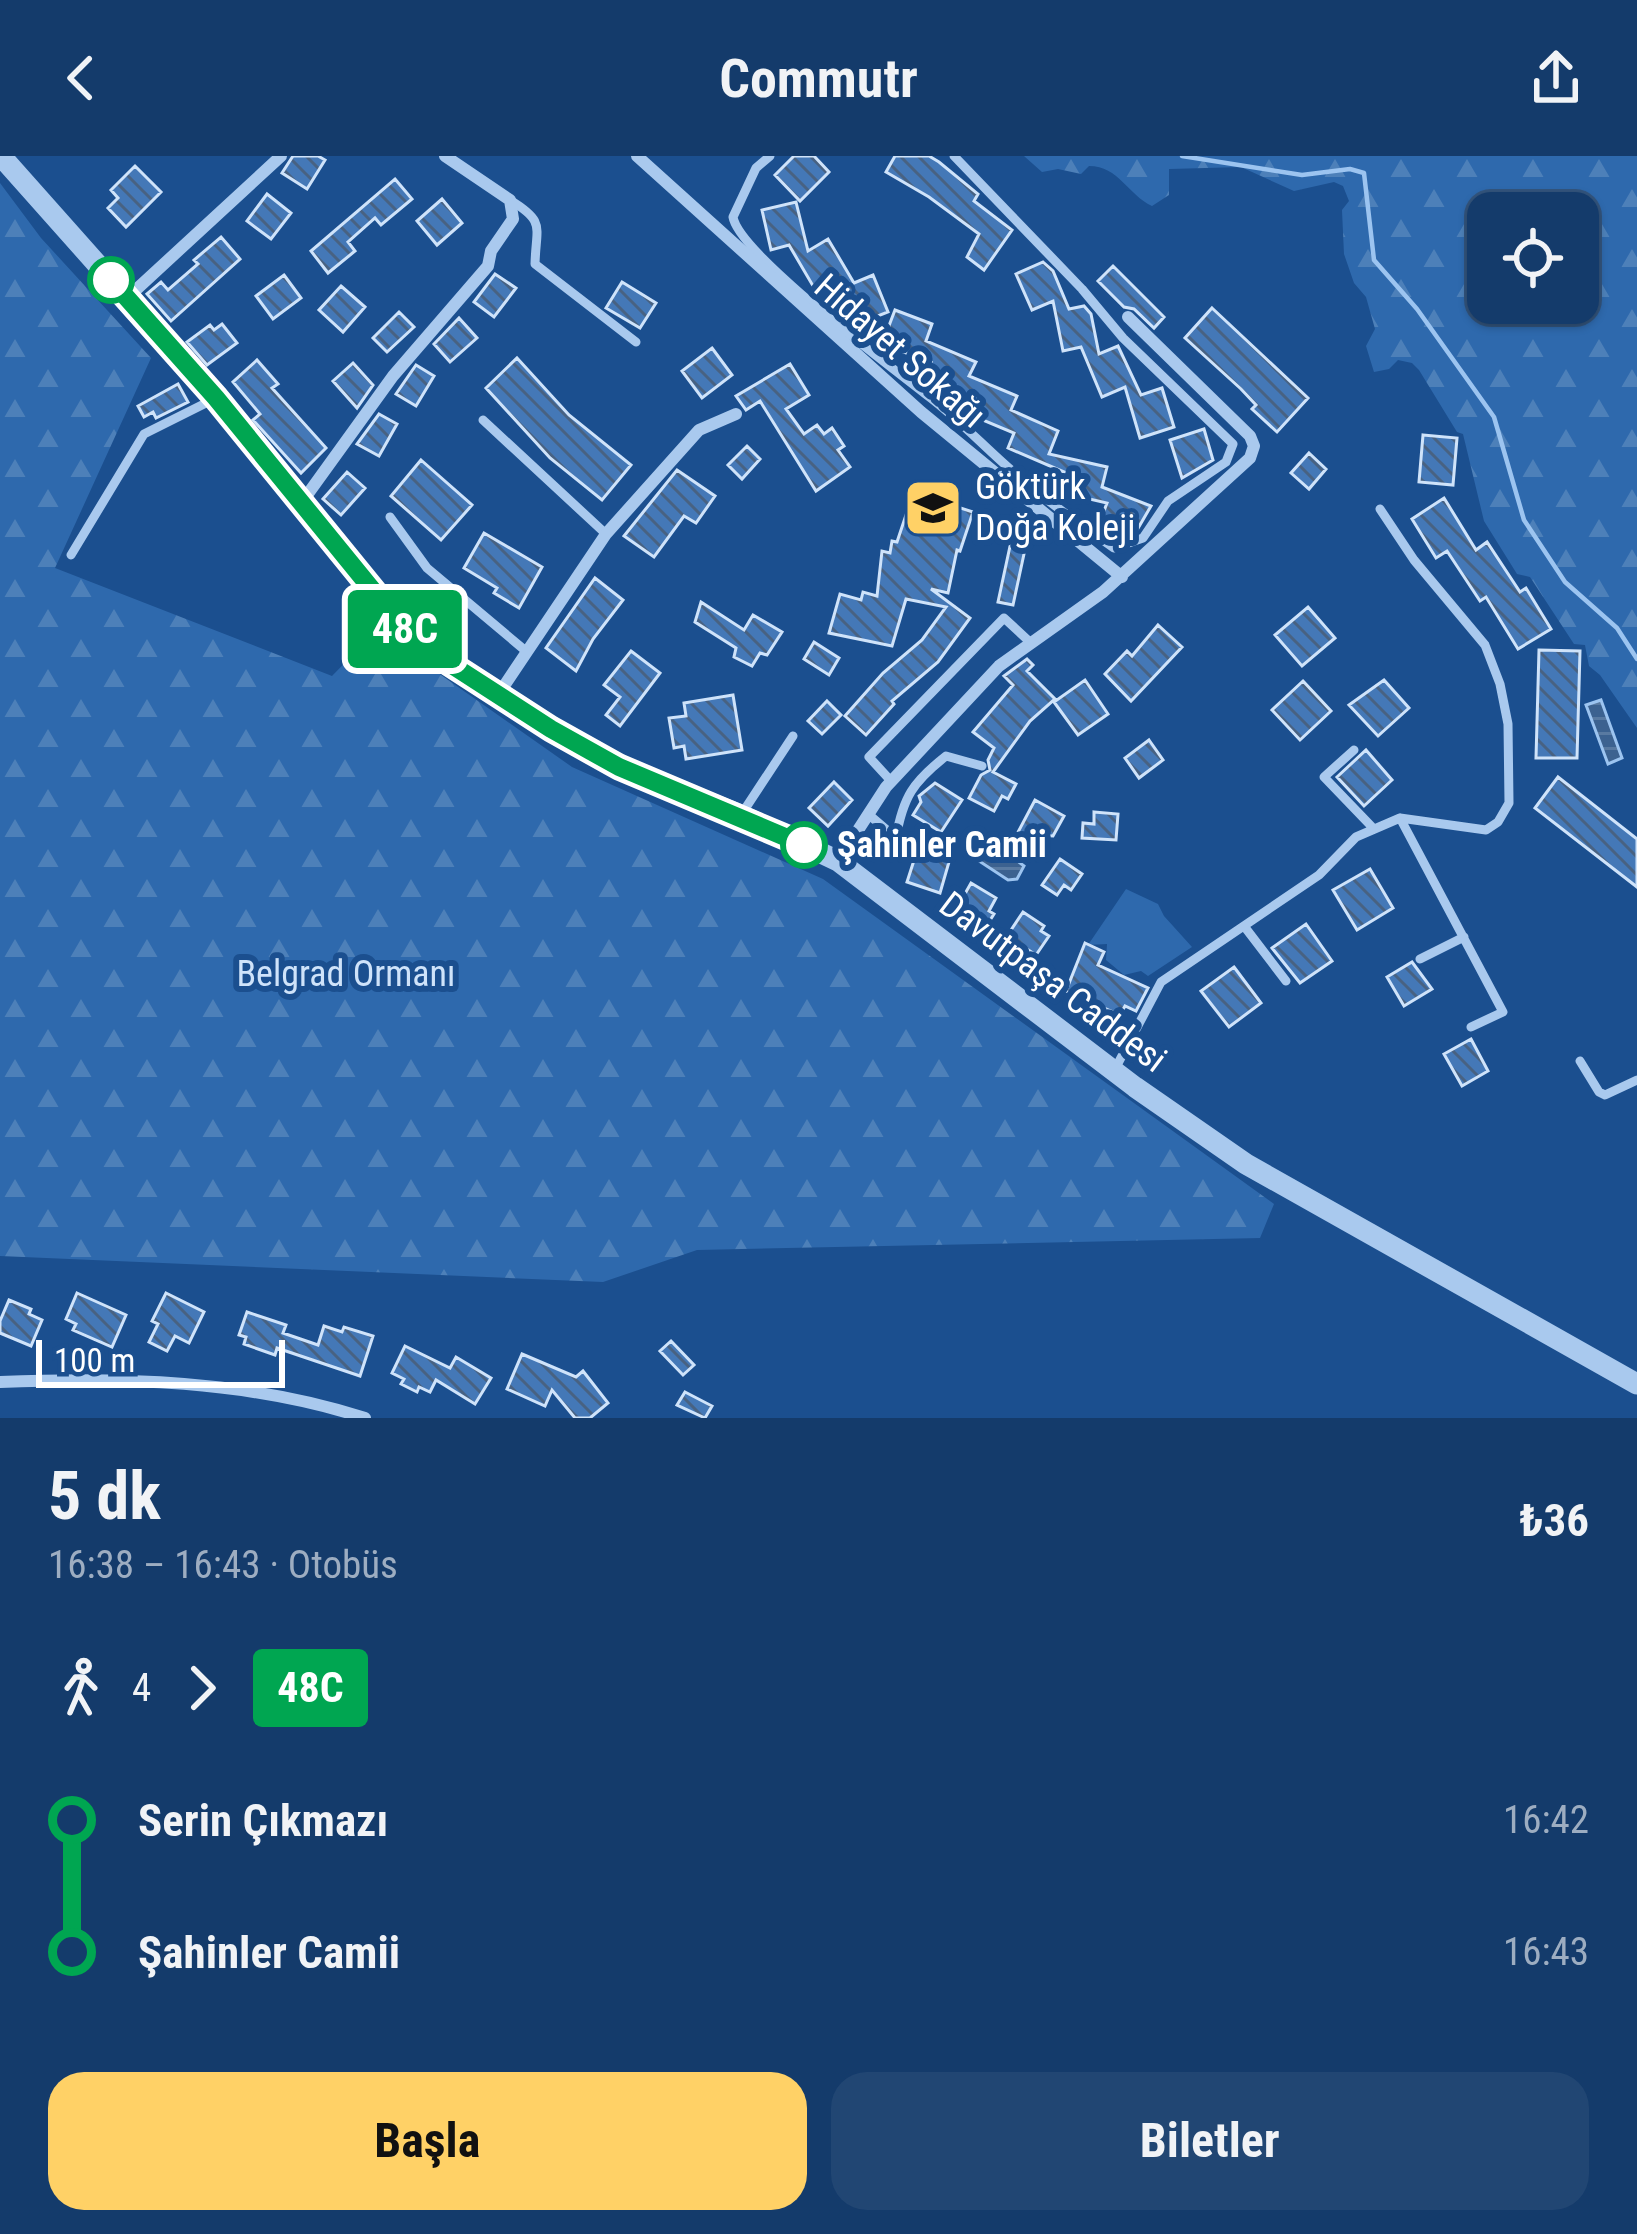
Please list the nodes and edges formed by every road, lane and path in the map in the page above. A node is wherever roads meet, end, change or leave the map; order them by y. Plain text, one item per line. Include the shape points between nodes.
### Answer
1 (1, 156) edge
2 (281, 156) edge
3 (445, 156) edge
4 (637, 156) edge
5 (770, 156) edge
6 (954, 156) edge
7 (510, 200) junction
8 (127, 298) junction
9 (1129, 317) dead end
10 (636, 342) dead end
11 (216, 398) junction
12 (736, 414) dead end
13 (483, 420) dead end
14 (1168, 501) junction
15 (302, 502) junction
16 (1380, 509) dead end
17 (390, 517) dead end
18 (1185, 518) junction
19 (606, 534) junction
20 (71, 554) dead end
21 (1122, 577) junction
22 (1031, 643) junction
23 (527, 652) junction
24 (498, 695) junction
25 (793, 736) dead end
26 (1354, 750) dead end
27 (982, 766) dead end
28 (891, 781) junction
29 (868, 814) junction
30 (741, 815) junction
31 (1400, 818) junction
32 (1374, 830) junction
33 (896, 838) junction
34 (926, 839) dead end
35 (838, 861) junction
36 (1244, 926) junction
37 (1464, 938) junction
38 (1420, 959) dead end
39 (1286, 980) dead end
40 (1471, 1027) dead end
41 (1580, 1061) dead end
42 (1114, 1071) junction
43 (1637, 1080) edge
44 (0, 1382) edge
45 (1637, 1384) edge
46 (332, 1414) edge
47 (365, 1418) edge

1 - 8 street, Davutpaşa Caddesi
2 - 8 street
3 - 7 street
4 - 21 street, Hidayet Sokağı via 921,412
5 - 14 lane via 744,190 734,225 841,330 1114,548 1143,538
6 - 14 lane via 1233,444 1226,461
7 - 10 lane via 534,214 535,264
7 - 15 street via 513,219 488,266 393,376
8 - 11 street, Davutpaşa Caddesi
9 - 18 street via 1254,446
11 - 15 street, Davutpaşa Caddesi
11 - 20 lane via 144,434
12 - 19 street via 699,430
13 - 19 lane
14 - 18 lane
15 - 24 street, Davutpaşa Caddesi via 405,629
16 - 31 lane via 1485,645 1508,724 1509,803 1498,821 1477,830
17 - 23 lane via 427,568
18 - 21 street
19 - 23 street
21 - 22 street
22 - 28 street via 999,666
22 - 28 lane via 1004,618 868,757
23 - 24 street
24 - 30 street, Davutpaşa Caddesi via 619,767
25 - 30 lane
26 - 32 lane via 1324,777
27 - 33 lane via 946,756 923,774 902,802
28 - 29 street
29 - 33 lane
29 - 35 street
30 - 35 street, Davutpaşa Caddesi
31 - 32 lane
31 - 37 lane
32 - 36 lane
33 - 34 lane
35 - 42 street, Davutpaşa Caddesi
36 - 39 lane
36 - 42 lane via 1161,982
37 - 38 lane
37 - 40 lane via 1503,1012
41 - 43 lane via 1605,1095
42 - 45 street, Davutpaşa Caddesi via 1296,1195
44 - 46 street via 157,1381 285,1399
46 - 47 street

